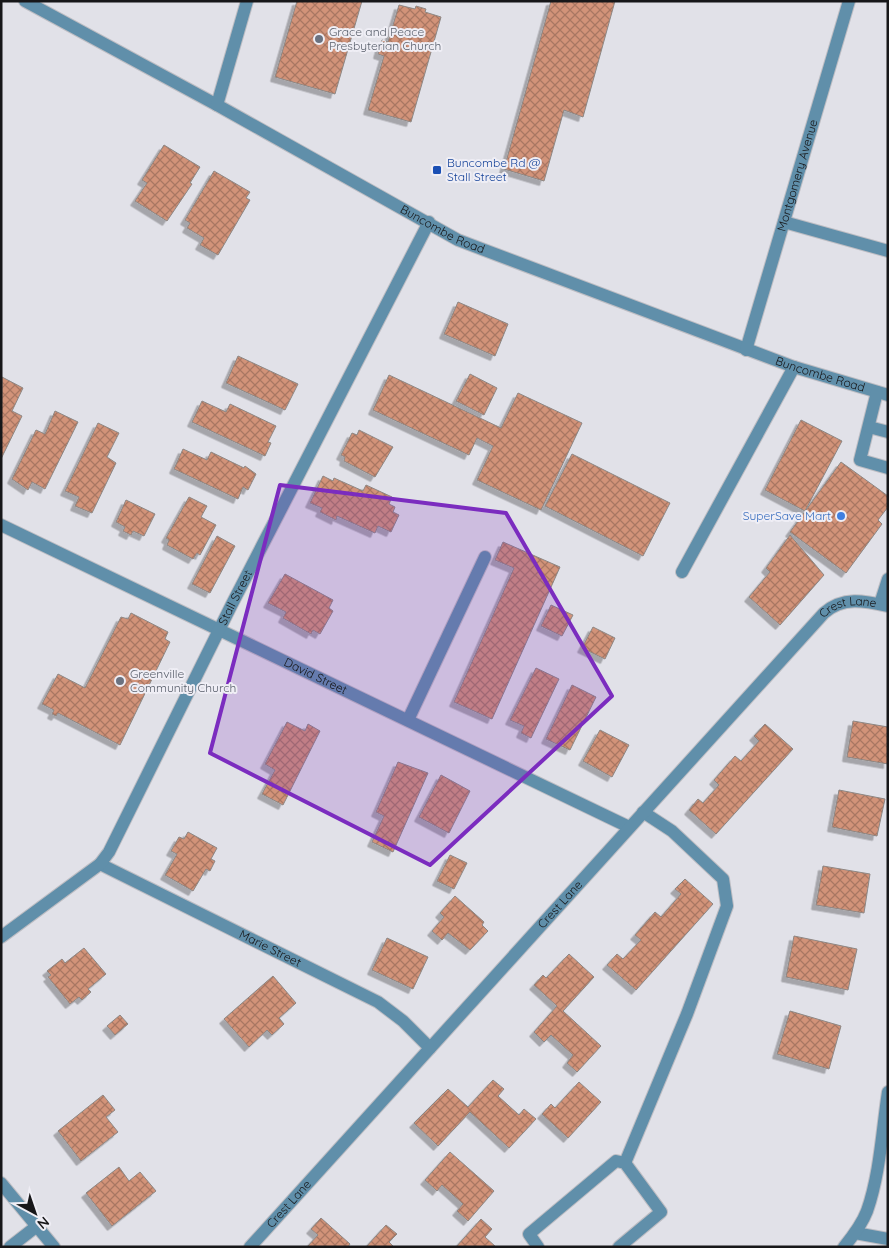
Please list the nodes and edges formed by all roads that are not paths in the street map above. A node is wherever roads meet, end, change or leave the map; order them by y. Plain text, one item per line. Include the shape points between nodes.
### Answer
1 (25, 1) edge
2 (247, 1) edge
3 (849, 1) edge
4 (217, 105) junction
5 (429, 222) junction
6 (784, 222) junction
7 (888, 251) edge
8 (746, 350) junction
9 (794, 367) junction
10 (883, 394) edge
11 (869, 427) junction
12 (888, 432) edge
13 (888, 468) edge
14 (1, 525) edge
15 (485, 557) dead end
16 (682, 572) dead end
17 (888, 578) edge
18 (884, 605) edge
19 (220, 630) junction
20 (408, 720) junction
21 (643, 812) junction
22 (629, 827) junction
23 (100, 864) junction
24 (1, 937) edge
25 (430, 1048) junction
26 (888, 1092) edge
27 (624, 1163) junction
28 (1, 1184) edge
29 (37, 1226) junction
30 (855, 1233) junction
31 (888, 1238) edge
32 (10, 1247) edge
33 (54, 1247) edge
34 (250, 1247) edge
35 (538, 1247) edge
36 (619, 1247) edge
37 (844, 1247) edge
38 (858, 1247) edge

1 - 4 street, Buncombe Road
2 - 4 street
3 - 6 street, Montgomery Avenue
4 - 5 street, Buncombe Road
5 - 8 street, Buncombe Road via 458,240
5 - 19 street, Stall Street
6 - 7 street
6 - 8 street, Montgomery Avenue
8 - 9 street, Buncombe Road
9 - 10 street, Buncombe Road
9 - 16 street
10 - 11 street
11 - 12 street
11 - 13 street via 860,460
14 - 19 street, David Street
15 - 20 street
17 - 18 street
18 - 21 street, Crest Lane via 850,600 832,605
19 - 20 street, David Street
19 - 23 street, Stall Street via 109,852
20 - 22 street, David Street
21 - 22 street, Crest Lane
21 - 27 street via 672,831 723,879 727,906 687,1014
22 - 25 street, Crest Lane
23 - 24 street, Stall Street
23 - 25 street, Marie Street via 378,1002
25 - 34 street, Crest Lane
26 - 30 street via 876,1175 867,1212
27 - 35 street via 616,1161 529,1234
27 - 36 street via 661,1212
28 - 29 street
29 - 32 street
29 - 33 street
30 - 31 street
30 - 37 street
30 - 38 street

